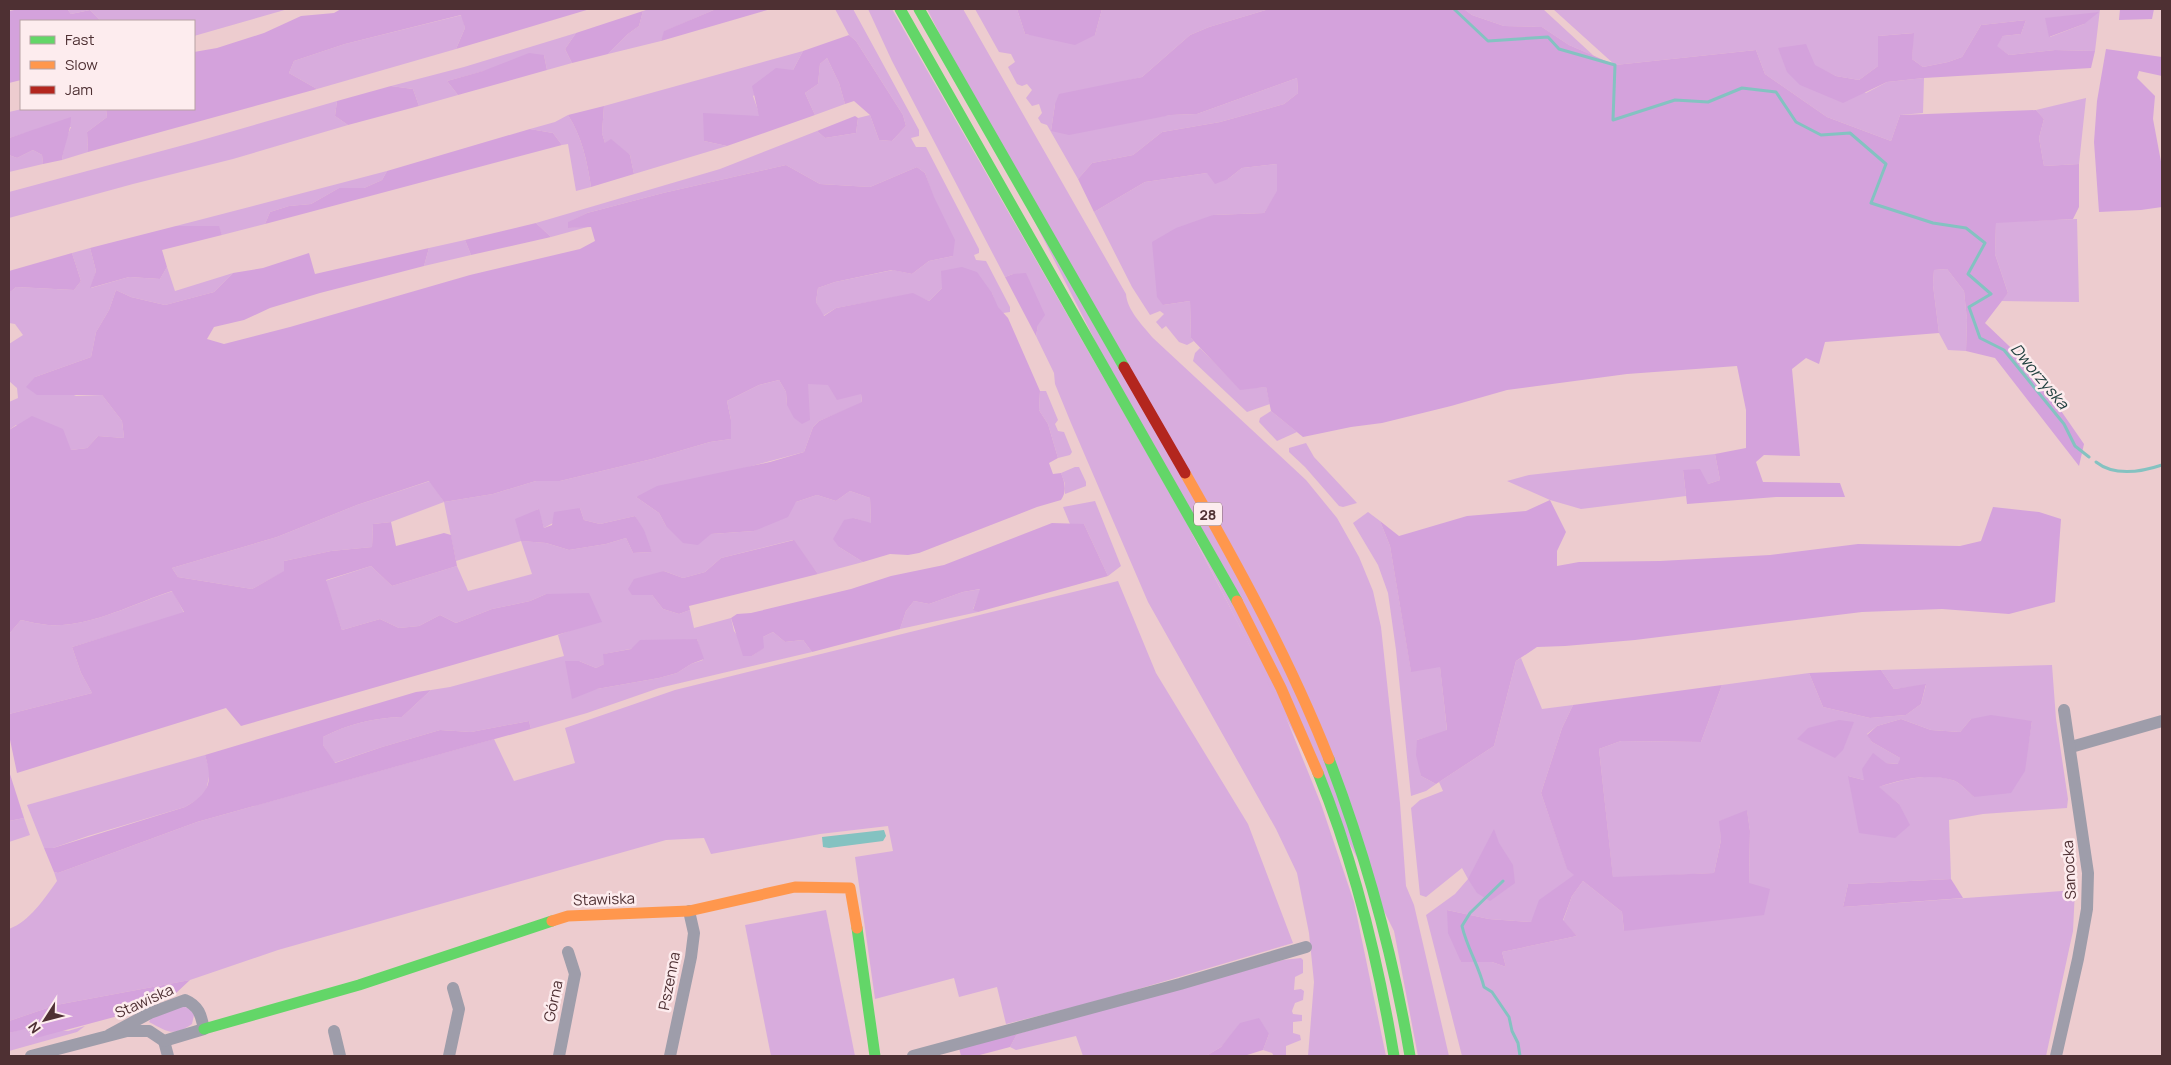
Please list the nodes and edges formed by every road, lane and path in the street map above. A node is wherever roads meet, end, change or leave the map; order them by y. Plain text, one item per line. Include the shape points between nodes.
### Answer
1 (900, 9) edge
2 (919, 9) edge
3 (2064, 710) dead end
4 (2162, 721) edge
5 (2071, 747) junction
6 (689, 911) junction
7 (1306, 948) dead end
8 (568, 952) dead end
9 (453, 988) dead end
10 (204, 1029) junction
11 (334, 1031) dead end
12 (109, 1035) junction
13 (164, 1041) junction
14 (31, 1056) edge
15 (168, 1056) edge
16 (340, 1056) edge
17 (450, 1056) edge
18 (558, 1056) edge
19 (670, 1056) edge
20 (875, 1056) edge
21 (913, 1056) edge
22 (1394, 1056) edge
23 (1410, 1056) edge
24 (2056, 1056) edge

1 - 22 main road, 28 via 1209,550 1280,686 1321,782 1354,877 1376,962
2 - 23 main road, 28 via 1229,552 1301,692 1336,776 1365,861 1391,955
3 - 5 street, Sanocka
4 - 5 street
5 - 24 street, Sanocka via 2088,873 2087,909
6 - 10 main road, Stawiska via 568,916 359,985
6 - 19 street, Pszenna via 694,933 691,957
6 - 20 main road, Stawiska via 795,888 850,888
7 - 21 street
8 - 18 street, Górna via 575,974
9 - 17 street via 459,1009
10 - 12 street, Stawiska via 201,1013 194,1004 185,1000 150,1013
10 - 13 street, Stawiska
11 - 16 street
12 - 13 street, Stawiska via 149,1031
12 - 14 street, Stawiska
13 - 15 street

